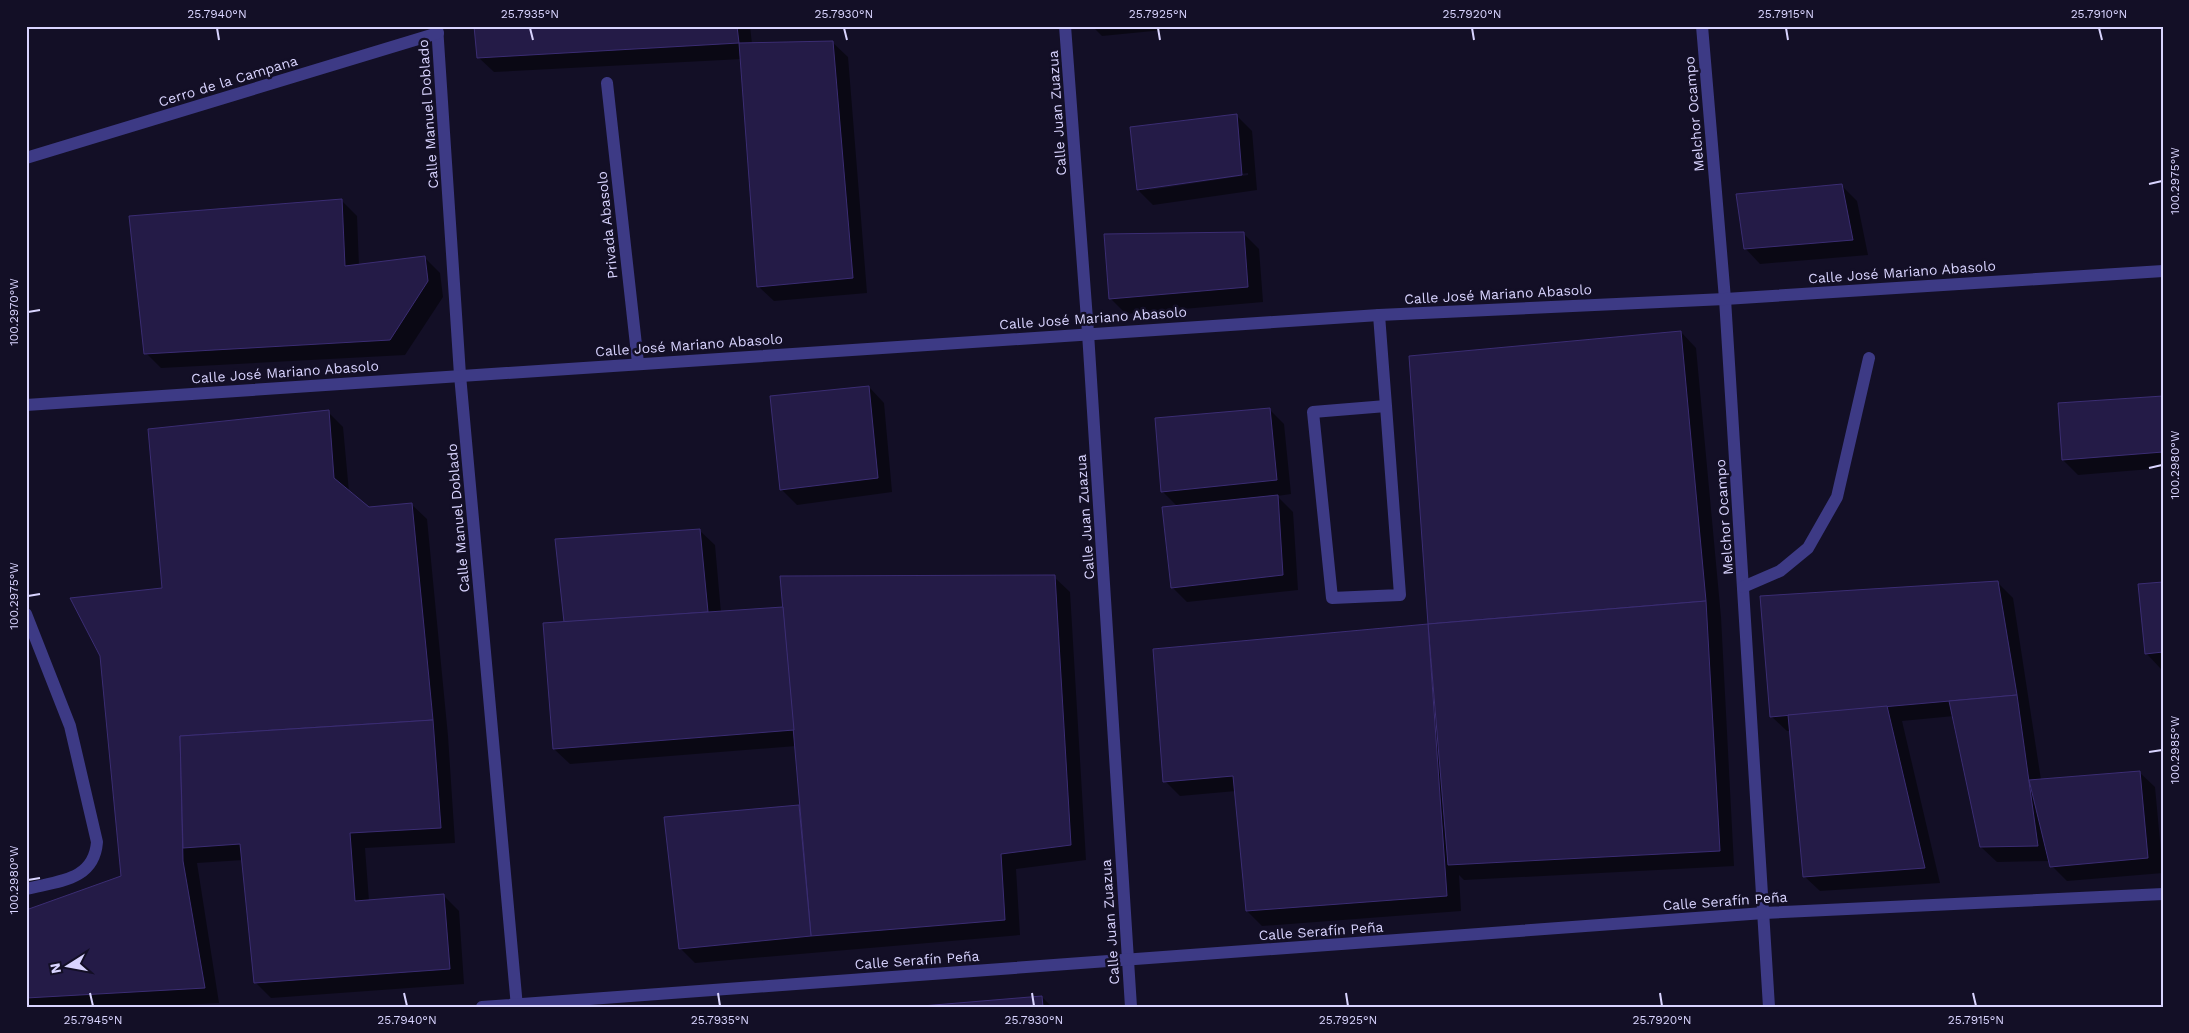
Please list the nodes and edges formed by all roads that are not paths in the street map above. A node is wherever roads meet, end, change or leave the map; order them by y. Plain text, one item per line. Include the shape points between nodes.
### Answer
1 (1065, 26) edge
2 (1702, 26) edge
3 (438, 30) edge
4 (607, 83) dead end
5 (26, 158) edge
6 (2163, 270) edge
7 (1725, 299) junction
8 (1379, 315) junction
9 (1088, 333) junction
10 (1869, 358) dead end
11 (638, 363) junction
12 (460, 375) junction
13 (26, 404) edge
14 (1386, 406) junction
15 (1743, 587) junction
16 (26, 614) edge
17 (26, 889) edge
18 (2163, 894) edge
19 (1764, 913) junction
20 (1127, 960) junction
21 (517, 1006) edge
22 (482, 1007) edge
23 (1131, 1007) edge
24 (1769, 1007) edge

1 - 9 street, Calle Juan Zuazua
2 - 7 street, Melchor Ocampo
3 - 5 street, Cerro de la Campana
3 - 12 street, Calle Manuel Doblado
4 - 11 street, Privada Abasolo
6 - 7 street, Calle José Mariano Abasolo
7 - 8 street, Calle José Mariano Abasolo
7 - 15 street, Melchor Ocampo
8 - 9 street, Calle José Mariano Abasolo
8 - 14 street
9 - 11 street, Calle José Mariano Abasolo
9 - 20 street, Calle Juan Zuazua
10 - 15 street via 1837,497 1808,548 1780,571
11 - 12 street, Calle José Mariano Abasolo
12 - 13 street, Calle José Mariano Abasolo
12 - 21 street, Calle Manuel Doblado
14 - 14 street via 1400,595 1332,598 1313,412
15 - 19 street, Melchor Ocampo
16 - 17 street via 70,726 98,842 96,856 82,874
18 - 19 street, Calle Serafín Peña
19 - 20 street, Calle Serafín Peña
19 - 24 street, Melchor Ocampo
20 - 21 street, Calle Serafín Peña
20 - 23 street, Calle Juan Zuazua
21 - 22 street, Calle Serafín Peña

